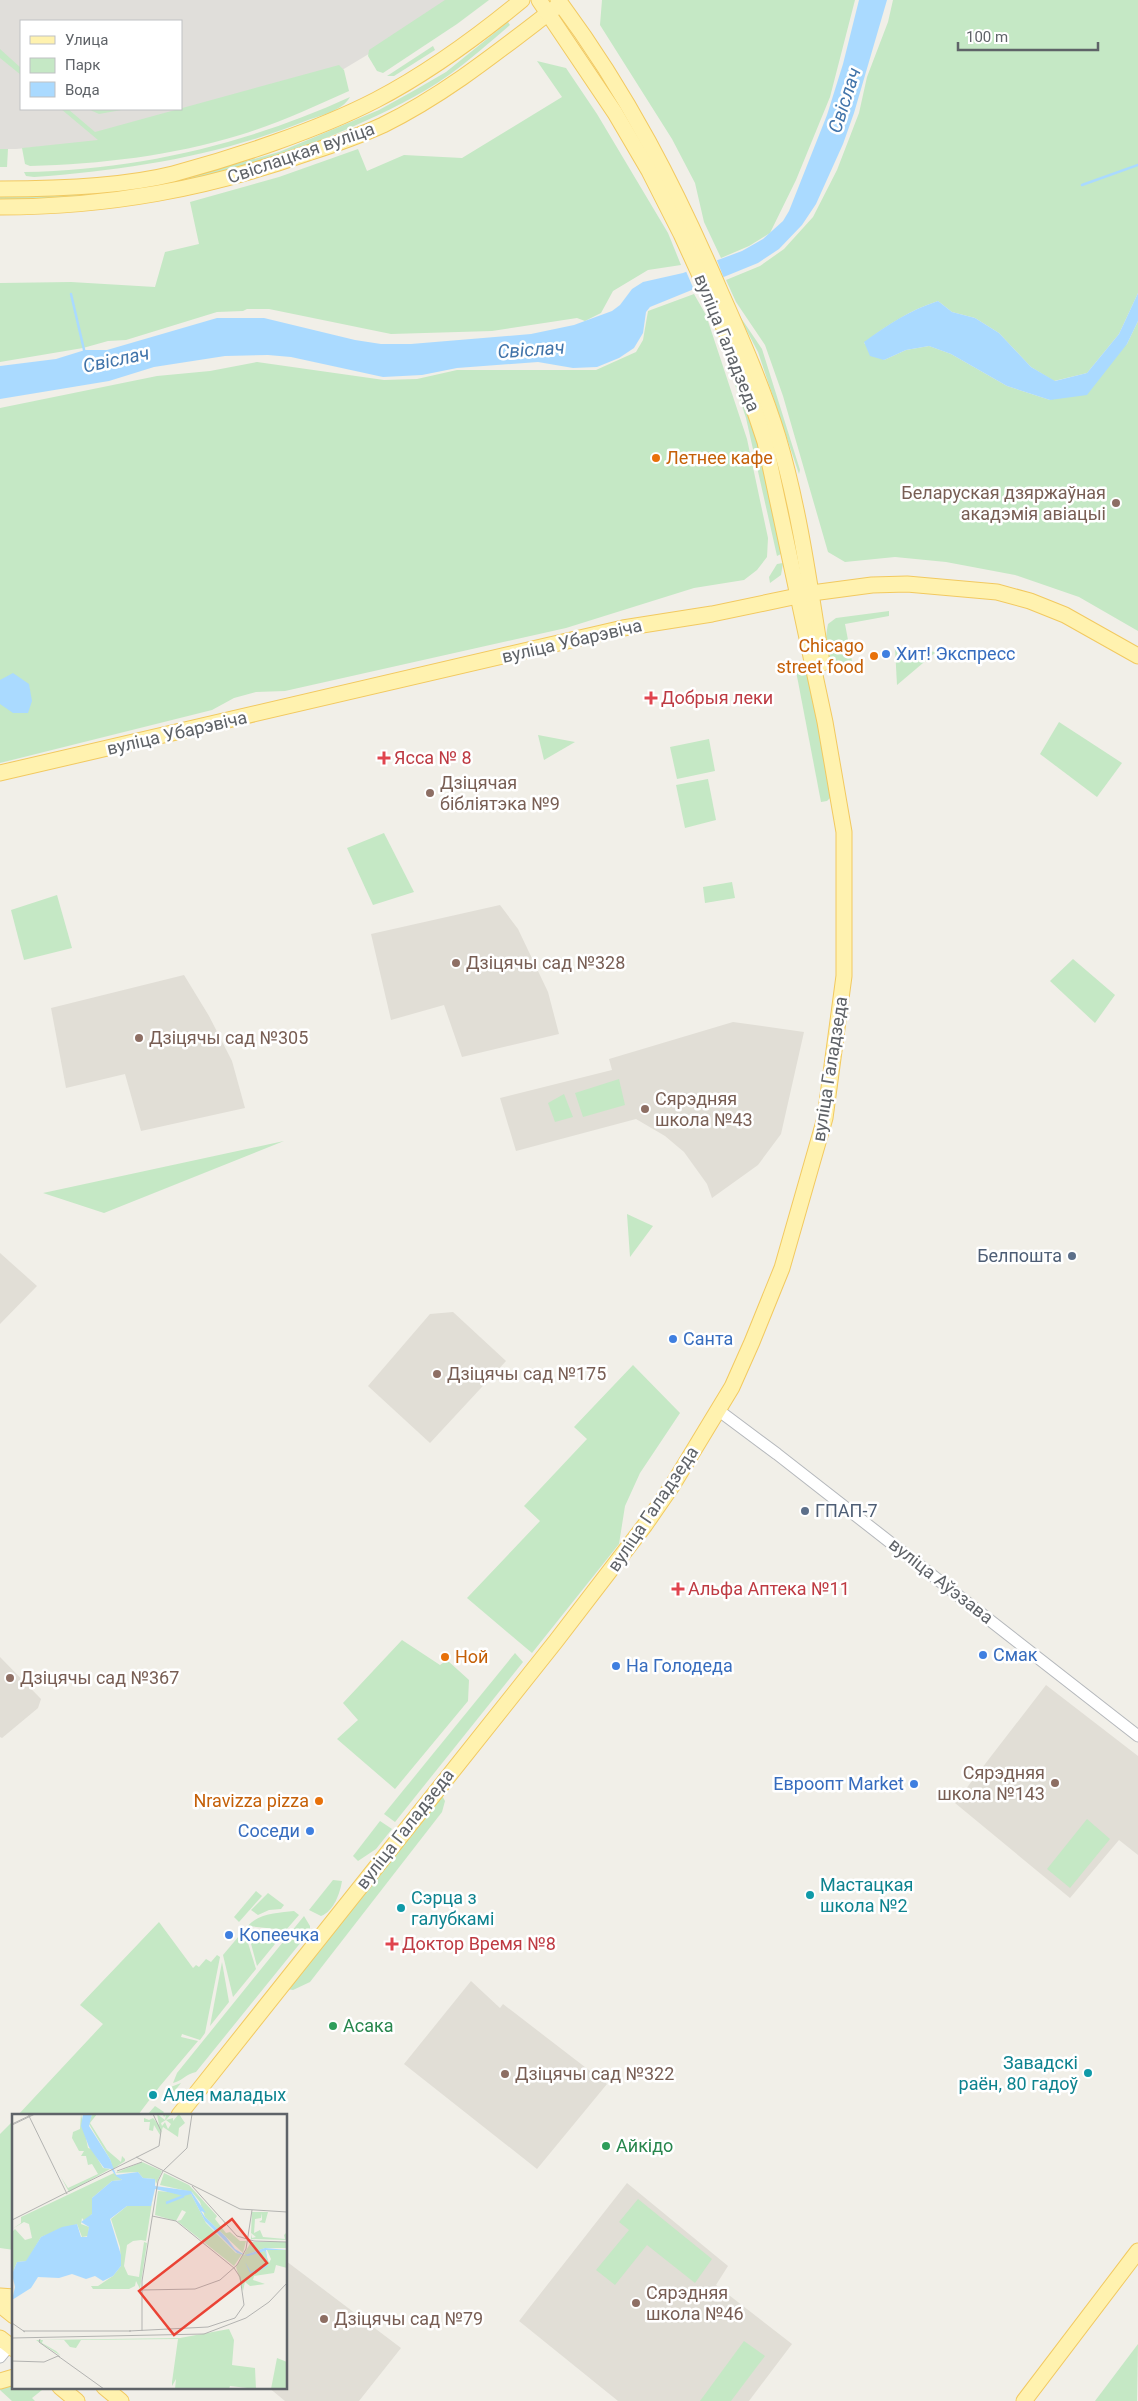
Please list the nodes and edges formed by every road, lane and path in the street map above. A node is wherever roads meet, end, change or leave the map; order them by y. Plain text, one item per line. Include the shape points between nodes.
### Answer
1 (522, 0) edge
2 (539, 0) edge
3 (561, 1) edge
4 (548, 13) junction
5 (0, 189) edge
6 (0, 207) edge
7 (687, 232) junction
8 (805, 595) junction
9 (1138, 656) edge
10 (0, 772) edge
11 (718, 1410) junction
12 (1138, 1736) edge
13 (180, 2114) edge
14 (1138, 2251) edge
15 (0, 2305) edge
16 (12, 2314) edge
17 (61, 2388) edge
18 (105, 2388) edge
19 (77, 2401) edge
20 (121, 2401) edge
21 (1024, 2401) edge

1 - 5 main road, Свіслацкая вуліца via 441,61 376,100 287,137 172,174 106,184
2 - 4 main road, вуліца Галадзеда
3 - 4 main road, Свіслацкая вуліца
3 - 7 main road, вуліца Галадзеда via 646,134
4 - 6 main road, Свіслацкая вуліца via 455,84 382,125 340,142 244,175 178,191 72,205
4 - 7 main road, вуліца Галадзеда
7 - 8 main road, вуліца Галадзеда via 721,307 765,442
8 - 9 main road, вуліца Убарэвіча via 872,585 907,584 997,592 1030,600 1065,615
8 - 10 main road, вуліца Убарэвіча via 623,628
8 - 11 main road, вуліца Галадзеда via 844,832 845,964 825,1118 782,1268 732,1387
11 - 12 street, вуліца Аўэзава
11 - 13 main road, вуліца Галадзеда via 672,1486 603,1581
14 - 21 main road
15 - 16 main road
17 - 19 main road
18 - 20 main road

